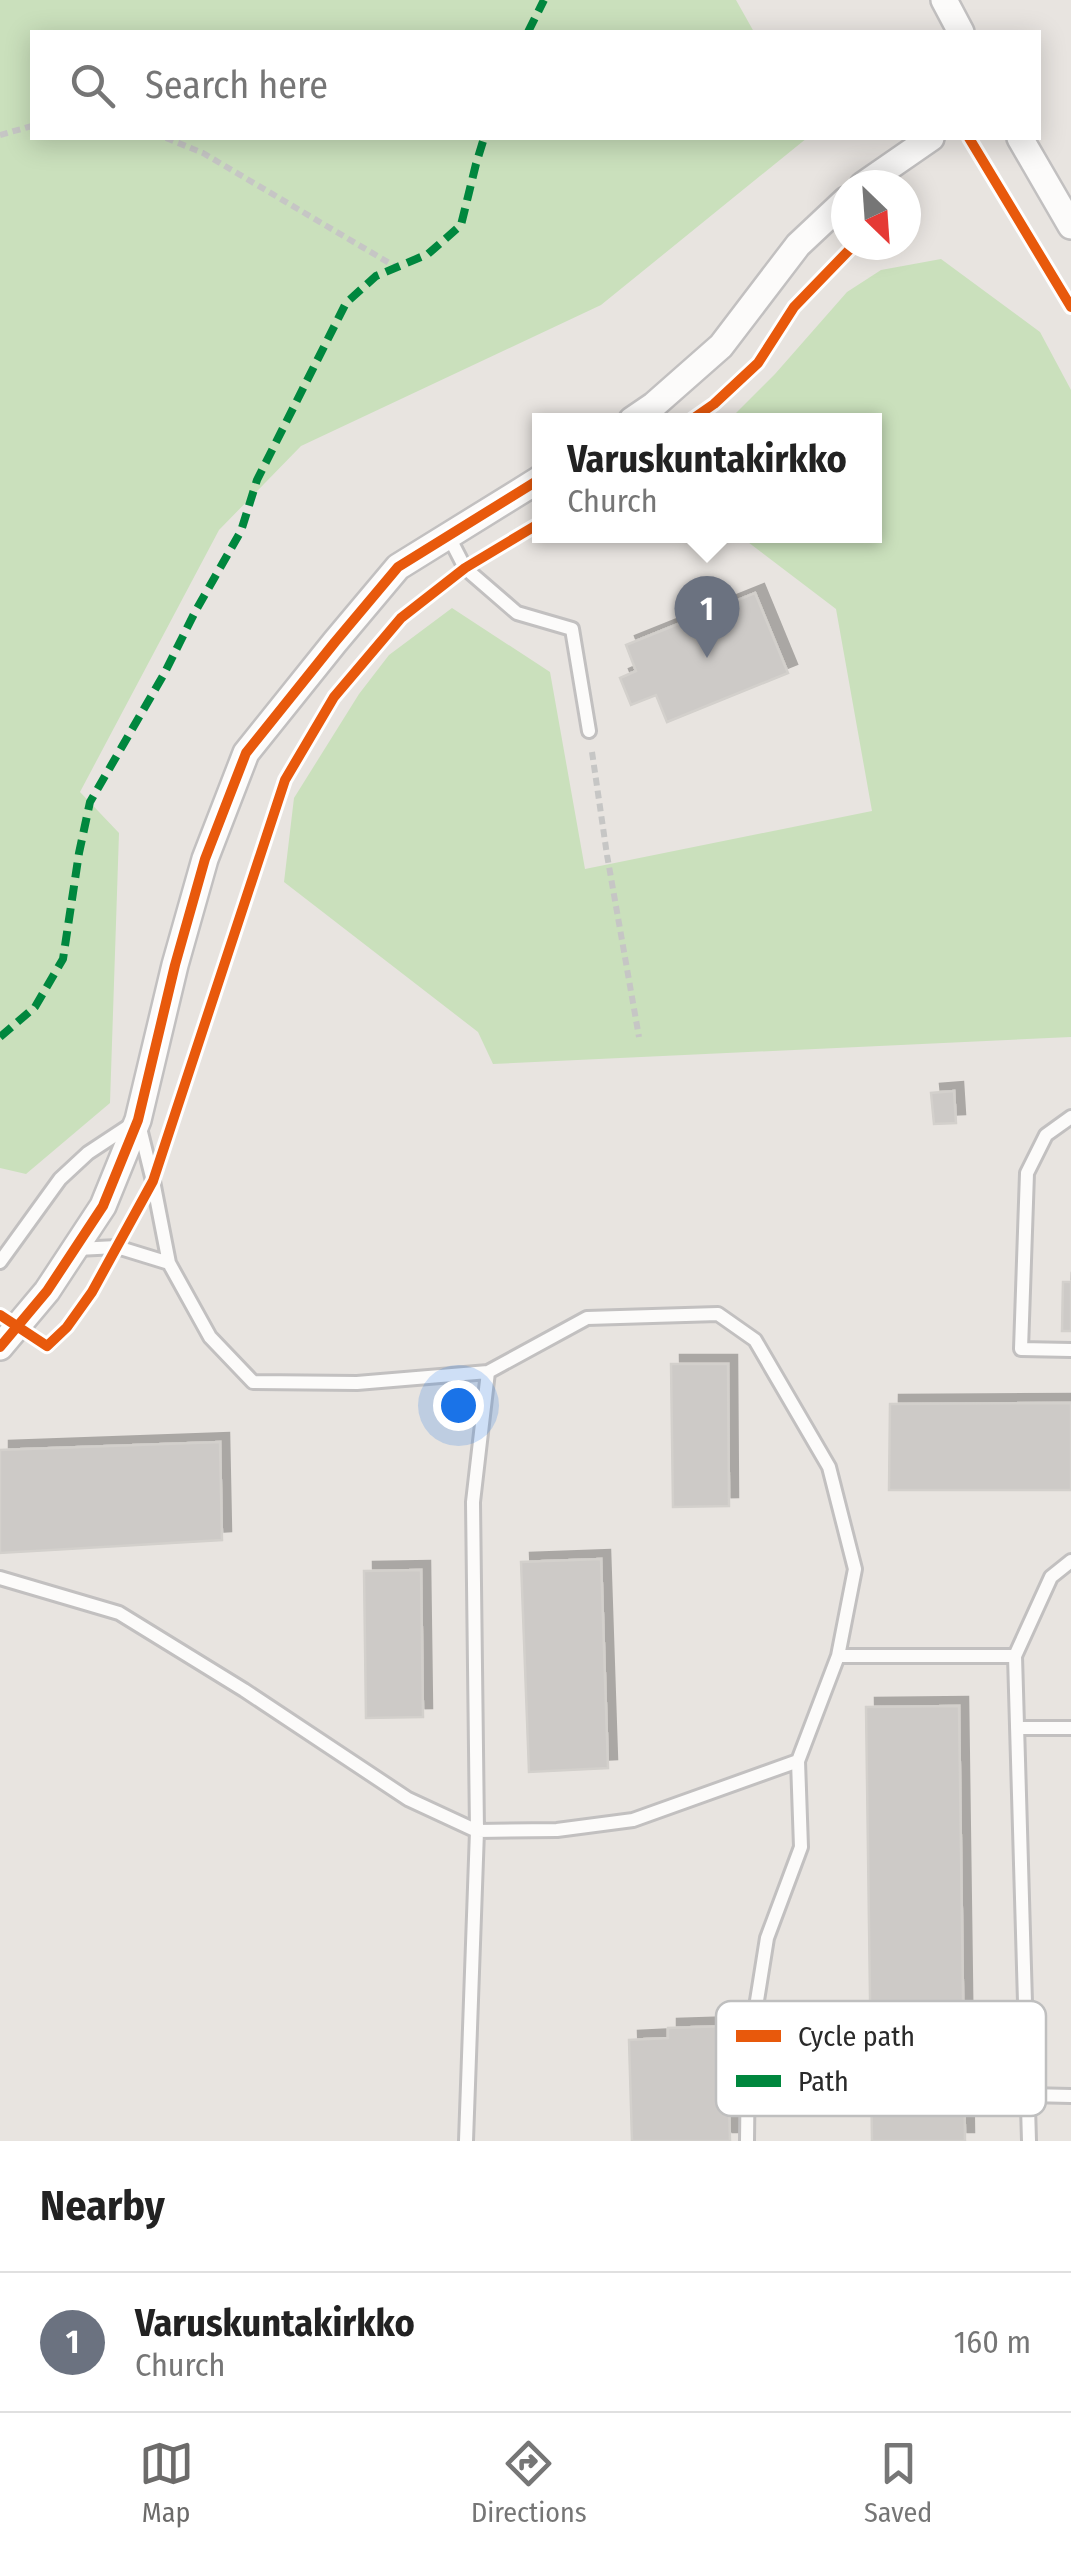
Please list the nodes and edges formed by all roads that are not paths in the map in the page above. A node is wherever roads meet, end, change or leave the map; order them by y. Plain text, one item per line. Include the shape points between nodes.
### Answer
1 (944, 0) edge
2 (961, 30) edge
3 (928, 140) edge
4 (1021, 140) edge
5 (885, 170) edge
6 (831, 214) edge
7 (1071, 226) edge
8 (642, 413) edge
9 (532, 484) edge
10 (448, 534) junction
11 (589, 730) road end
12 (1071, 1118) edge
13 (138, 1120) junction
14 (74, 1249) junction
15 (0, 1262) edge
16 (169, 1263) junction
17 (0, 1347) edge
18 (1071, 1350) edge
19 (488, 1372) junction
20 (1071, 1562) edge
21 (0, 1578) edge
22 (838, 1656) junction
23 (1015, 1656) junction
24 (1017, 1728) junction
25 (1071, 1728) edge
26 (798, 1761) junction
27 (477, 1831) junction
28 (757, 2001) edge
29 (1025, 2001) edge
30 (1046, 2095) edge
31 (1071, 2096) edge
32 (747, 2116) edge
33 (1028, 2116) edge
34 (466, 2141) edge
35 (746, 2141) edge
36 (1029, 2141) edge

1 - 2 street
3 - 5 street
4 - 7 street
6 - 8 street via 798,245 721,346
9 - 10 street
10 - 11 lane via 465,568 517,613 572,629
10 - 13 street via 398,567 246,753 205,858
12 - 18 lane via 1046,1135 1028,1173 1021,1350
13 - 14 street via 103,1206
13 - 15 lane via 60,1179
13 - 16 lane
14 - 16 lane via 117,1247
14 - 17 street
16 - 19 lane via 210,1337 254,1382 357,1383
19 - 22 lane via 587,1318 718,1314 754,1340 829,1466 855,1569
19 - 27 lane via 473,1502
20 - 23 lane via 1051,1577
21 - 27 lane via 119,1614 408,1799
22 - 23 lane
22 - 26 lane
23 - 24 lane
24 - 25 lane
24 - 29 lane
26 - 27 lane via 633,1820
26 - 28 lane via 801,1847 767,1938
27 - 34 lane
30 - 31 lane
32 - 35 lane
33 - 36 lane

